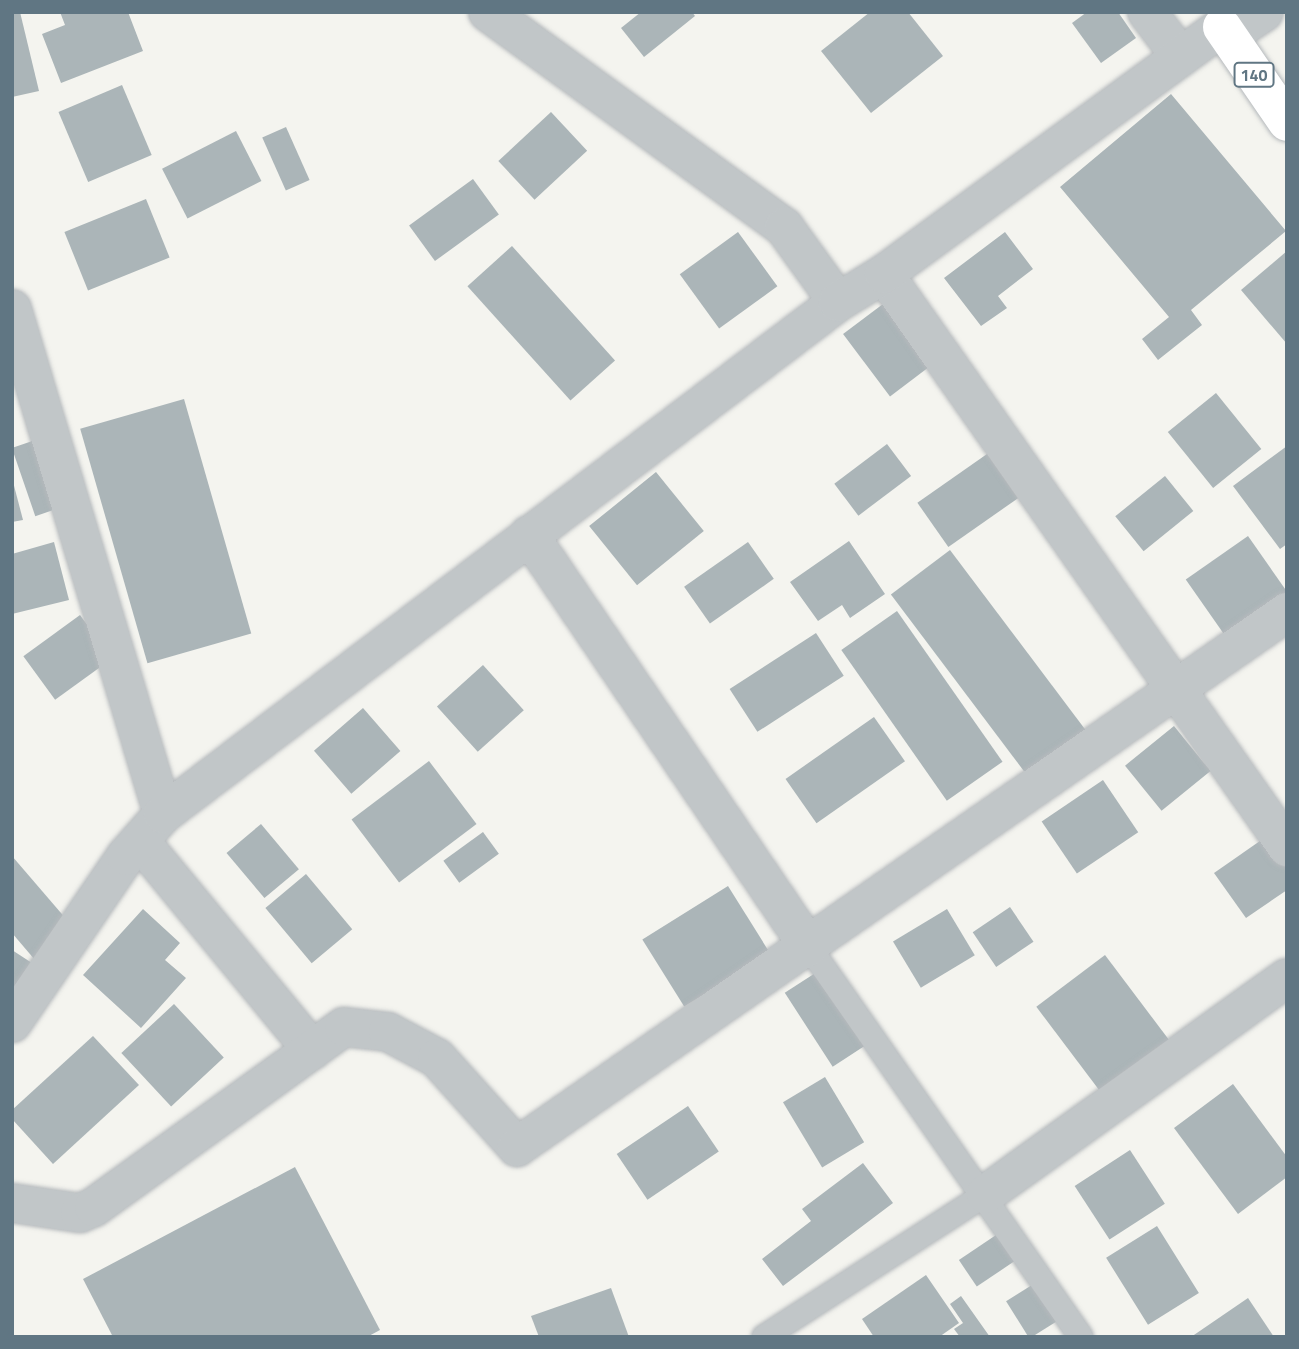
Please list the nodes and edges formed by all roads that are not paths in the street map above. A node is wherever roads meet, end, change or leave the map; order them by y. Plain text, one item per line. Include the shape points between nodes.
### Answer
1 (488, 12) edge
2 (1147, 12) edge
3 (1264, 12) edge
4 (1225, 32) junction
5 (1181, 57) junction
6 (1287, 122) edge
7 (884, 274) junction
8 (838, 302) junction
9 (12, 309) edge
10 (529, 535) junction
11 (1287, 612) edge
12 (1176, 686) junction
13 (152, 827) junction
14 (1287, 847) edge
15 (809, 947) junction
16 (1287, 978) edge
17 (12, 1023) edge
18 (312, 1051) junction
19 (986, 1194) junction
20 (12, 1203) edge
21 (764, 1337) edge
22 (1081, 1337) edge

1 - 8 street via 784,227
2 - 5 street
3 - 4 street
4 - 5 street
4 - 6 highway, 140
5 - 7 street
7 - 8 street
7 - 12 street
8 - 10 street
9 - 13 street
10 - 13 street
10 - 15 street
11 - 12 street
12 - 14 street
12 - 15 street
13 - 17 street
13 - 18 street
15 - 18 street via 517,1147 437,1058 388,1032 344,1027
15 - 19 lane
16 - 19 street
18 - 20 street via 94,1207 80,1213
19 - 21 lane
19 - 22 lane

